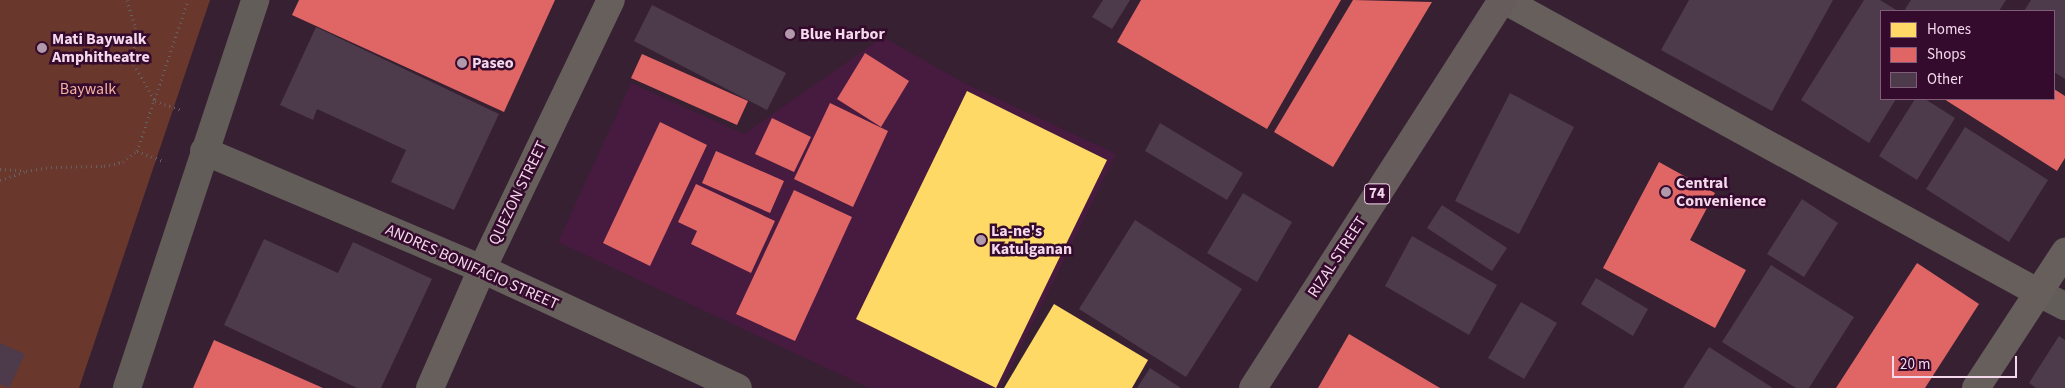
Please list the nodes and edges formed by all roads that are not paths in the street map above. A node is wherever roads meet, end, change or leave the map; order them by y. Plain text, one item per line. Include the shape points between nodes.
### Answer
1 (255, 0) edge
2 (611, 0) edge
3 (1503, 0) edge
4 (204, 150) junction
5 (2065, 252) edge
6 (482, 269) junction
7 (2039, 293) junction
8 (2065, 306) edge
9 (128, 388) edge
10 (430, 388) edge
11 (738, 388) edge
12 (1253, 388) edge
13 (1976, 388) edge

1 - 4 street
2 - 6 street, QUEZON STREET
3 - 7 street
3 - 12 main road, RIZAL STREET / 74
4 - 6 street, ANDRES BONIFACIO STREET
4 - 9 street
5 - 7 street
6 - 10 street, QUEZON STREET
6 - 11 street, ANDRES BONIFACIO STREET
7 - 8 street
7 - 13 street

